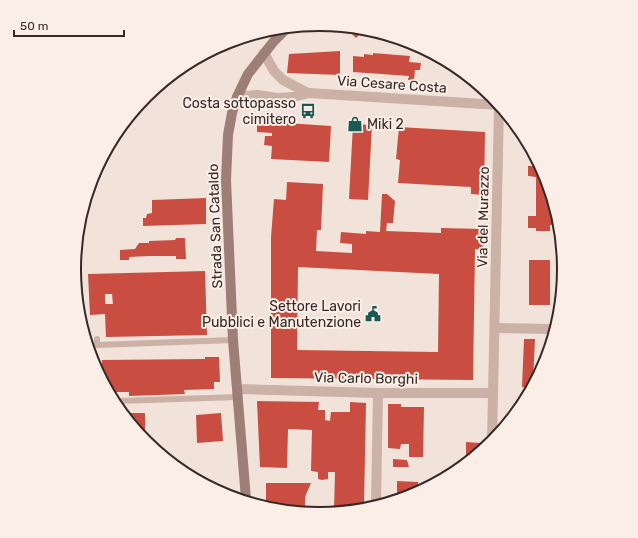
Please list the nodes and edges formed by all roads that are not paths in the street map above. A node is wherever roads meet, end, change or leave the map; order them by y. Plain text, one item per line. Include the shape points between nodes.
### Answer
1 (280, 35) edge
2 (264, 53) junction
3 (308, 93) junction
4 (237, 97) junction
5 (490, 104) edge
6 (499, 113) edge
7 (494, 328) junction
8 (549, 329) edge
9 (97, 339) dead end
10 (233, 340) junction
11 (238, 393) junction
12 (378, 393) junction
13 (493, 393) junction
14 (121, 401) edge
15 (492, 432) edge
16 (246, 495) edge
17 (376, 500) edge

1 - 2 street, Strada San Cataldo
2 - 3 street, Via Cesare Costa via 274,71 284,80
2 - 4 street, Strada San Cataldo via 248,74
3 - 4 street, Via Cesare Costa via 277,98 257,95
3 - 5 street, Via Cesare Costa
4 - 10 street, Strada San Cataldo via 228,136 226,180
6 - 7 street, Via del Murazzo
7 - 8 street
7 - 13 street, Via del Murazzo
9 - 10 lane via 97,344
10 - 11 street, Strada San Cataldo
11 - 12 street, Via Carlo Borghi
11 - 14 lane
11 - 16 street, Strada San Cataldo
12 - 13 street, Via Carlo Borghi
12 - 17 street
13 - 15 street, Via del Murazzo

